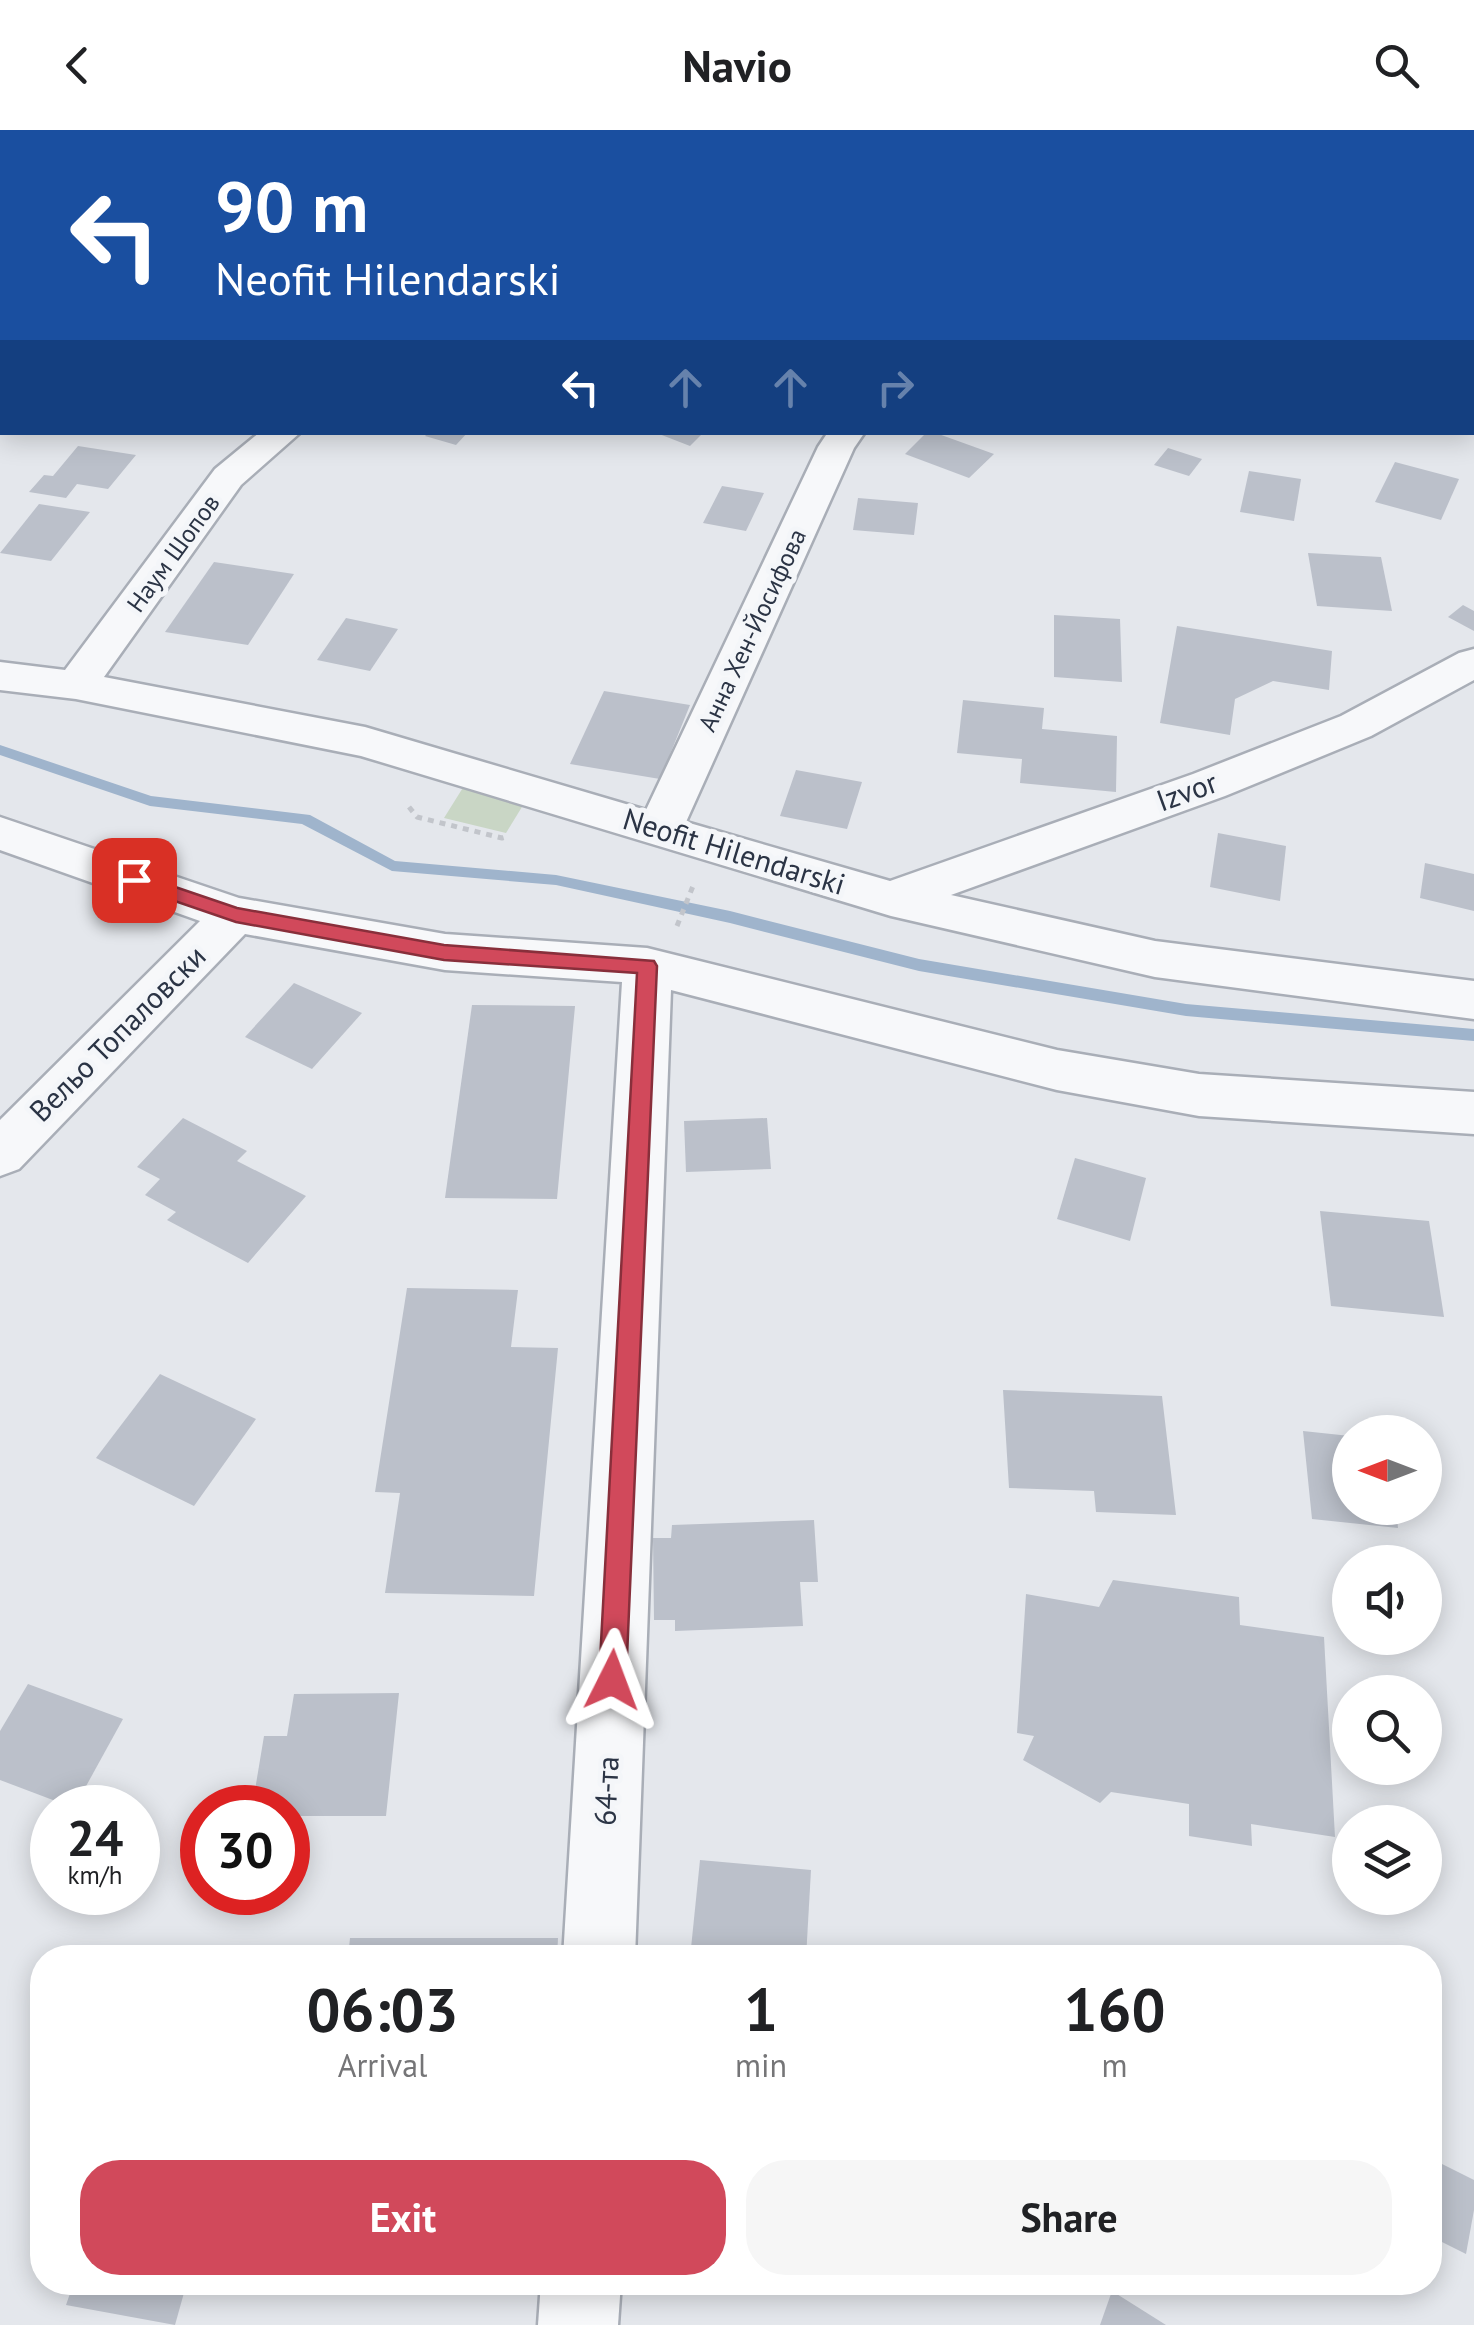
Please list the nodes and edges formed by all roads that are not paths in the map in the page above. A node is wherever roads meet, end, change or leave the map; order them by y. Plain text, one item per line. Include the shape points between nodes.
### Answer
1 (279, 435) edge
2 (845, 435) edge
3 (1474, 662) edge
4 (0, 676) edge
5 (76, 685) junction
6 (660, 828) junction
7 (0, 833) edge
8 (891, 899) junction
9 (236, 915) junction
10 (661, 949) junction
11 (1474, 1000) edge
12 (1474, 1112) edge
13 (0, 1154) edge
14 (600, 1945) edge
15 (580, 2295) edge
16 (578, 2325) edge

1 - 5 street, Наум Шопов via 228,477
2 - 6 street, Анна Хен-Йосифова
3 - 8 street, Izvor via 1356,726
4 - 5 street, Neofit Hilendarski
5 - 6 street, Neofit Hilendarski via 365,742
6 - 8 street, Neofit Hilendarski
7 - 9 street
8 - 11 street, Neofit Hilendarski via 1155,959
9 - 10 street via 444,952
9 - 13 street, Вельо Топаловски
10 - 12 street via 1056,1070 1199,1096
10 - 14 street, 64-та
15 - 16 street

